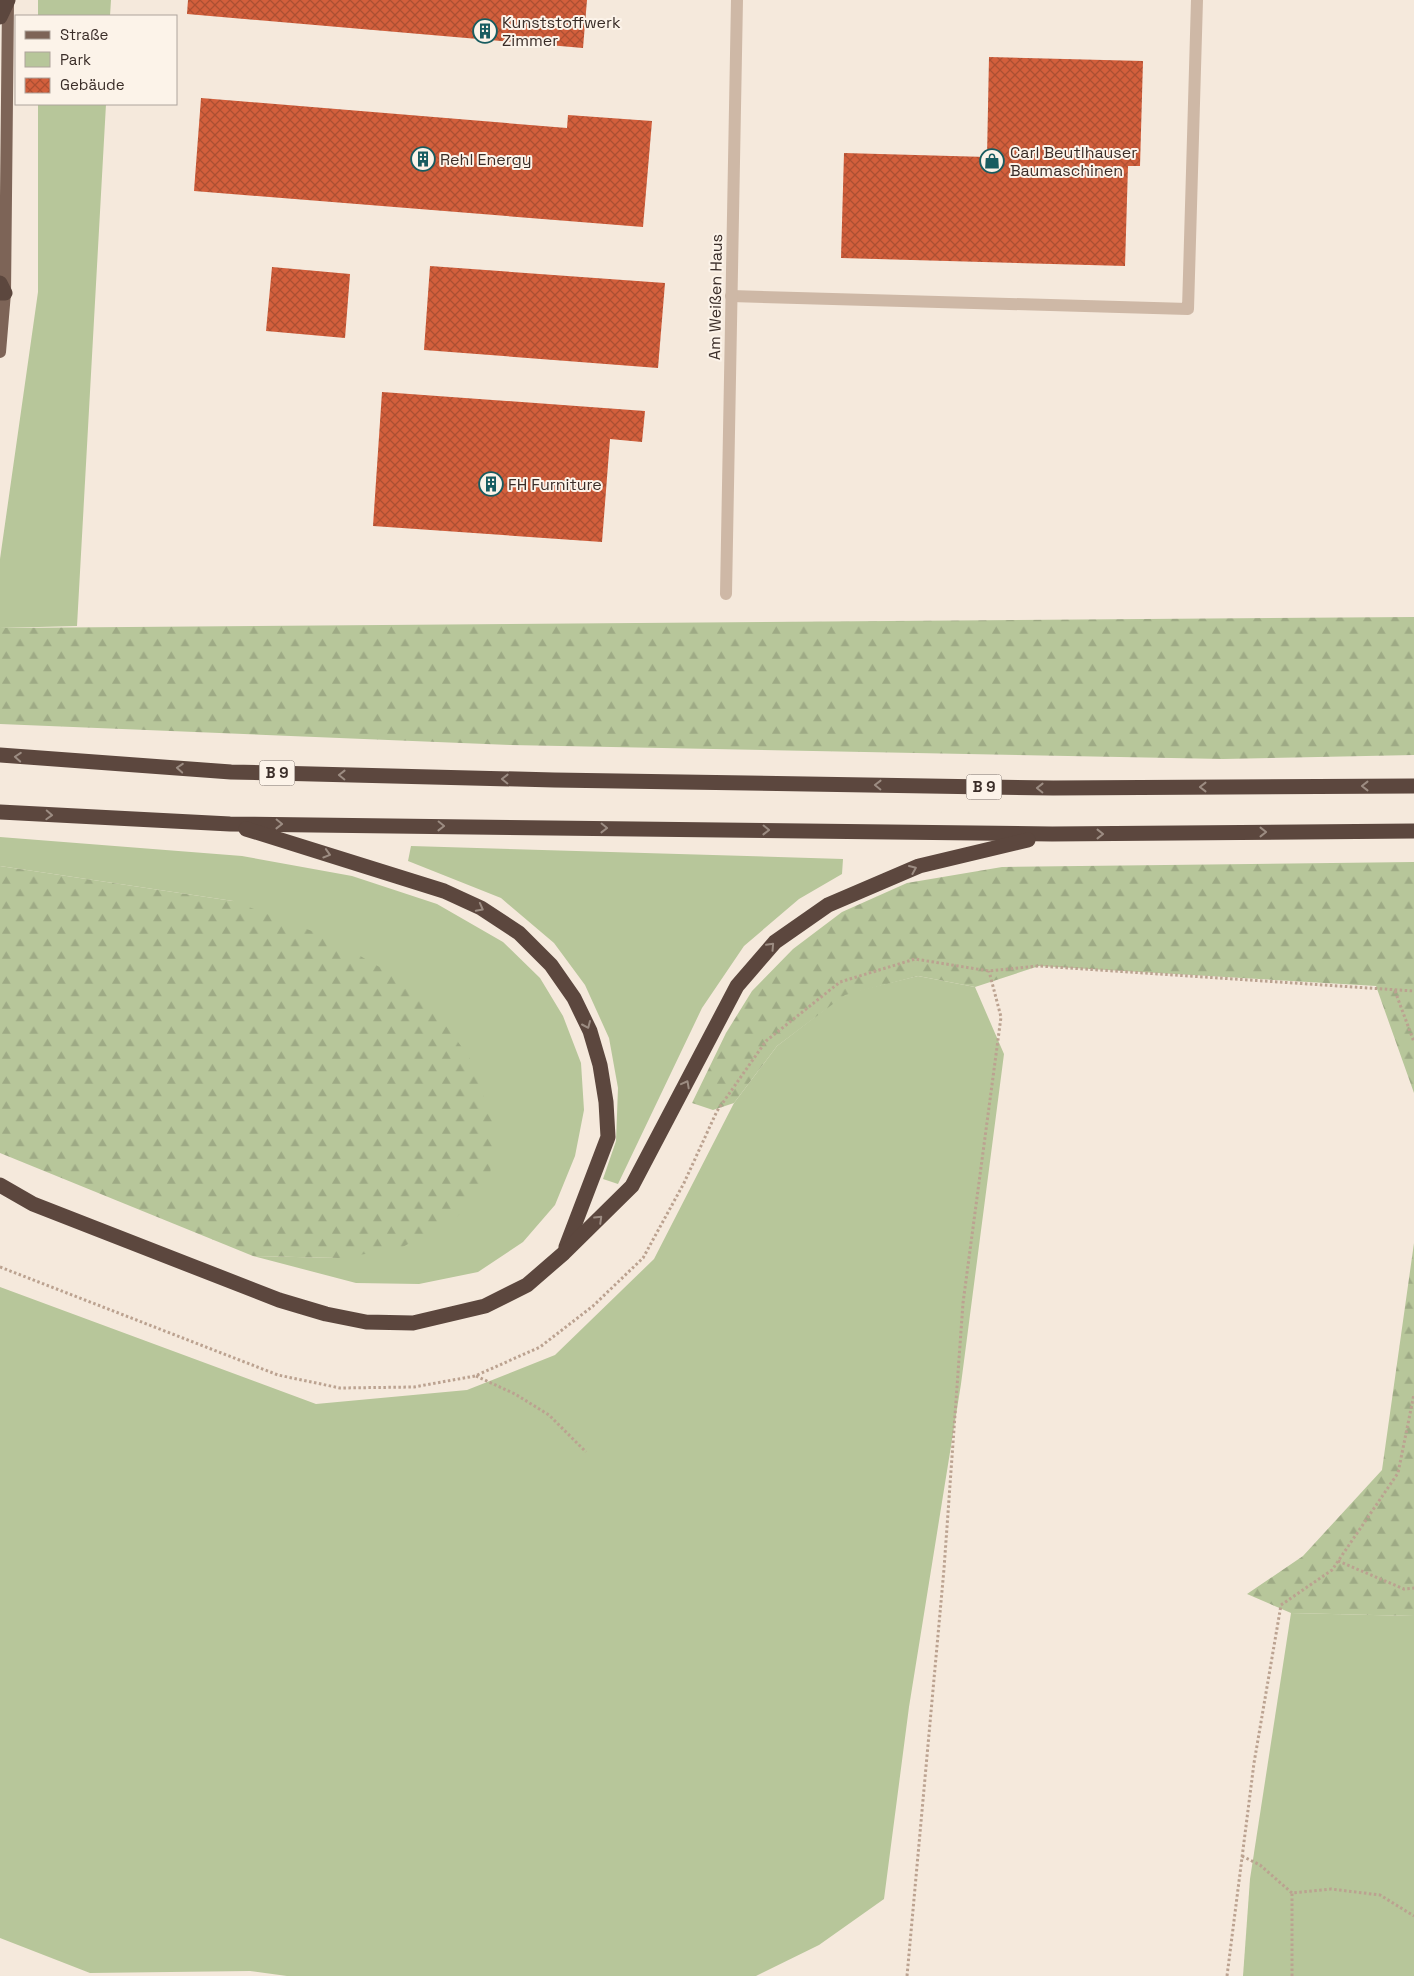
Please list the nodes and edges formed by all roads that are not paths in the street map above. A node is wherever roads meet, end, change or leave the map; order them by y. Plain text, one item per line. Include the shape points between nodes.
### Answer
1 (8, 0) edge
2 (736, 0) edge
3 (1197, 0) edge
4 (0, 17) edge
5 (2, 290) edge
6 (731, 296) junction
7 (0, 352) edge
8 (726, 594) dead end
9 (0, 755) edge
10 (1414, 786) edge
11 (0, 812) edge
12 (230, 824) junction
13 (1414, 831) edge
14 (1052, 834) junction
15 (0, 1185) edge
16 (0, 1198) edge
17 (33, 1204) junction
18 (564, 1253) junction

1 - 4 highway
1 - 5 main road
2 - 6 street, Am Weißen Haus
3 - 6 street via 1188,309
5 - 7 main road
6 - 8 street, Am Weißen Haus
10 -> 9 highway, B 9 via 1053,788 534,779 231,772
11 -> 12 highway
12 -> 14 highway
12 -> 18 highway via 444,891 481,908 519,933 551,965 574,998 590,1031 600,1065 608,1137
14 -> 13 highway
18 -> 14 highway via 632,1186 737,986 774,942 828,905 919,866
15 - 17 highway
16 - 17 highway
17 - 18 highway via 279,1300 366,1322 413,1323 485,1306 527,1284

